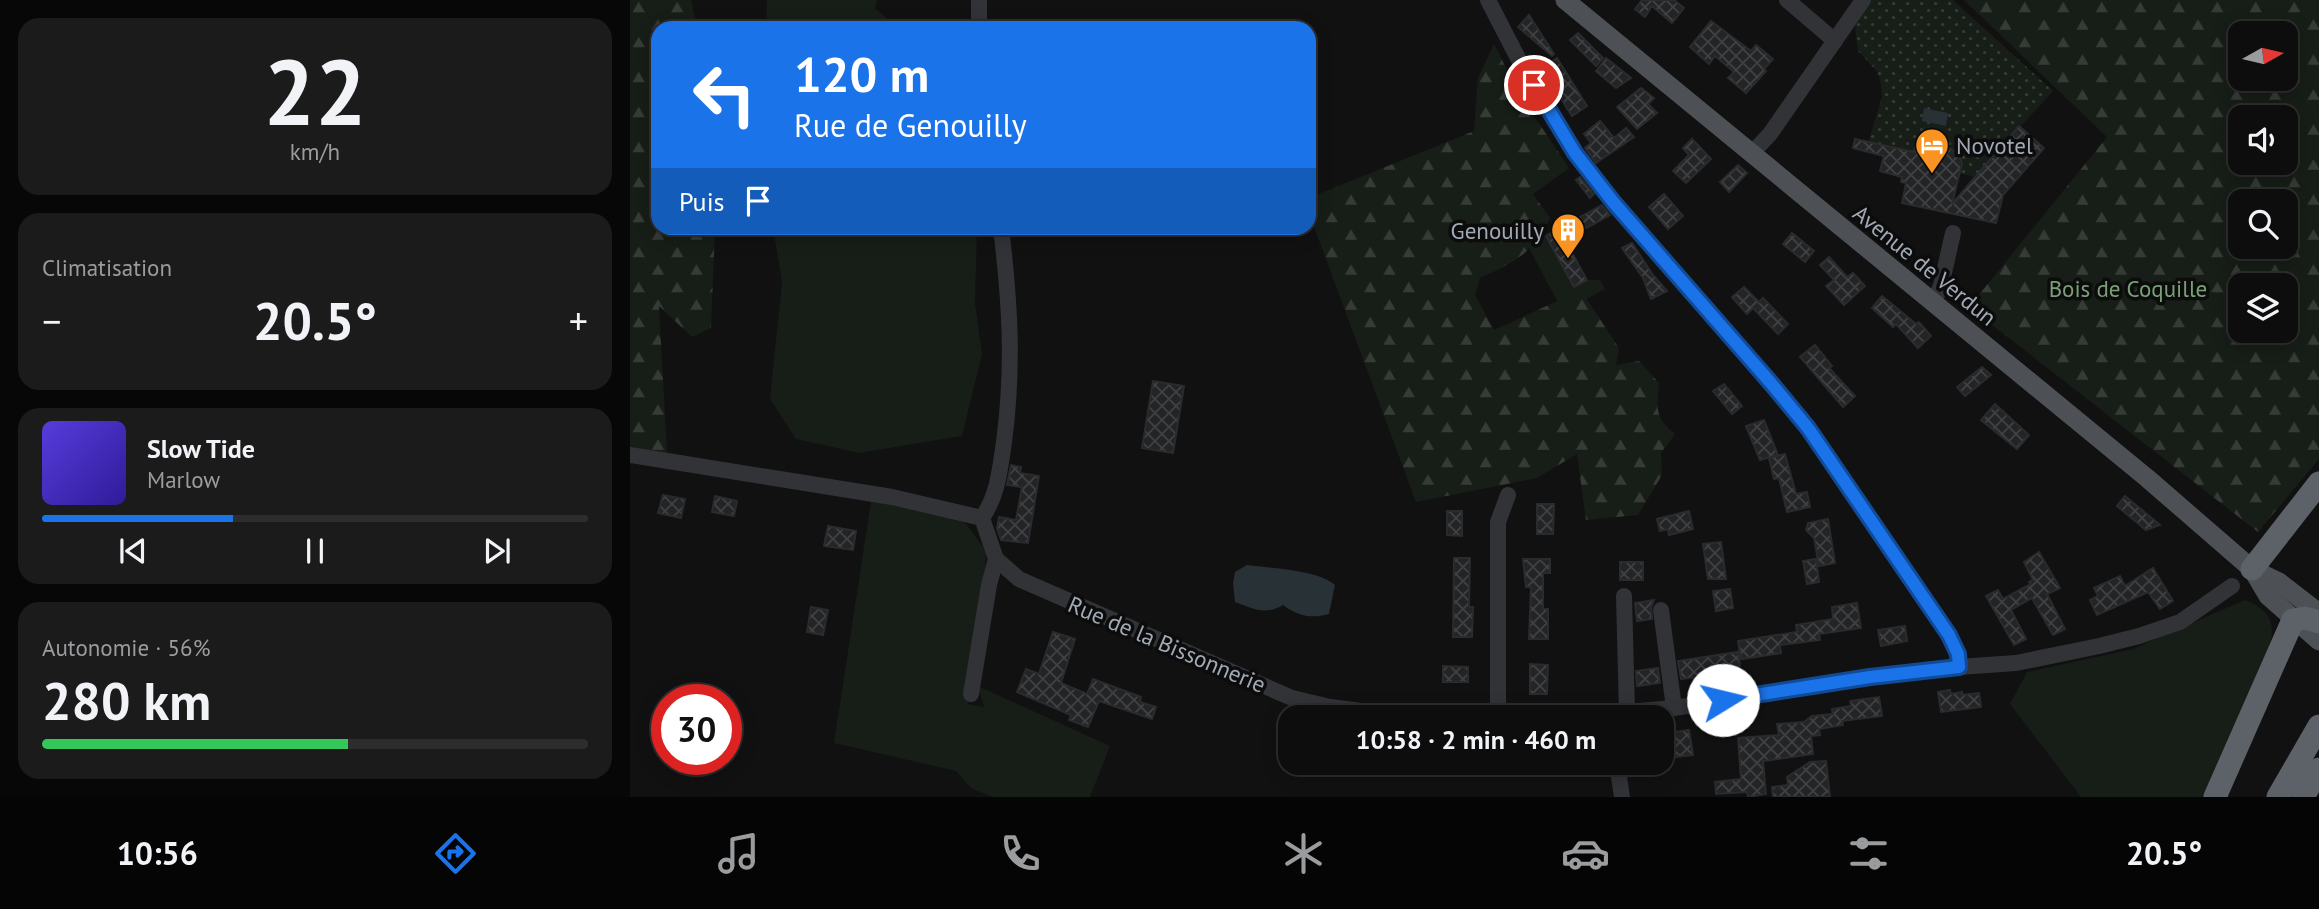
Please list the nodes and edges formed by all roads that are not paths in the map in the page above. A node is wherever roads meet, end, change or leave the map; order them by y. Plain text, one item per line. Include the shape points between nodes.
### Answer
1 (979, 0) edge
2 (1488, 0) edge
3 (1565, 0) edge
4 (1787, 0) edge
5 (1863, 0) edge
6 (979, 21) edge
7 (1835, 41) junction
8 (1752, 153) junction
9 (1953, 233) dead end
10 (1002, 235) edge
11 (1933, 303) junction
12 (630, 455) edge
13 (2319, 483) edge
14 (1508, 495) dead end
15 (982, 518) junction
16 (996, 559) junction
17 (2252, 569) junction
18 (2232, 586) dead end
19 (1624, 596) dead end
20 (1661, 610) dead end
21 (2319, 613) edge
22 (2293, 620) junction
23 (2319, 622) edge
24 (2319, 641) edge
25 (1959, 667) junction
26 (971, 694) dead end
27 (1322, 705) edge
28 (1499, 705) edge
29 (1628, 705) edge
30 (1674, 705) edge
31 (1674, 708) edge
32 (2319, 726) edge
33 (2319, 769) edge
34 (1619, 775) edge
35 (1622, 797) edge
36 (2216, 797) edge
37 (2278, 797) edge
38 (2303, 797) edge

1 - 6 street
2 - 25 street via 1575,153 1808,428 1949,635
3 - 8 main road, Avenue de Verdun
4 - 7 street
5 - 7 street
7 - 8 street
8 - 11 main road, Avenue de Verdun
9 - 11 street
10 - 15 street via 1010,305 1011,379 998,483
11 - 17 main road, Avenue de Verdun
12 - 15 street via 892,497
13 - 17 highway
14 - 28 street via 1499,522
15 - 16 street
16 - 26 street
16 - 27 street, Rue de la Bissonnerie via 1019,579 1292,698
17 - 21 main road, Avenue de Verdun via 2279,582
17 - 22 main road, Avenue de Verdun via 2268,596
18 - 25 street, Rue de la Bissonnerie via 2180,622 2139,636 2016,663
19 - 29 street
20 - 30 street
22 - 23 highway
22 - 24 main road, Avenue de Verdun
22 - 36 highway
25 - 31 street, Rue de la Bissonnerie
32 - 37 highway
33 - 38 highway
34 - 35 street

